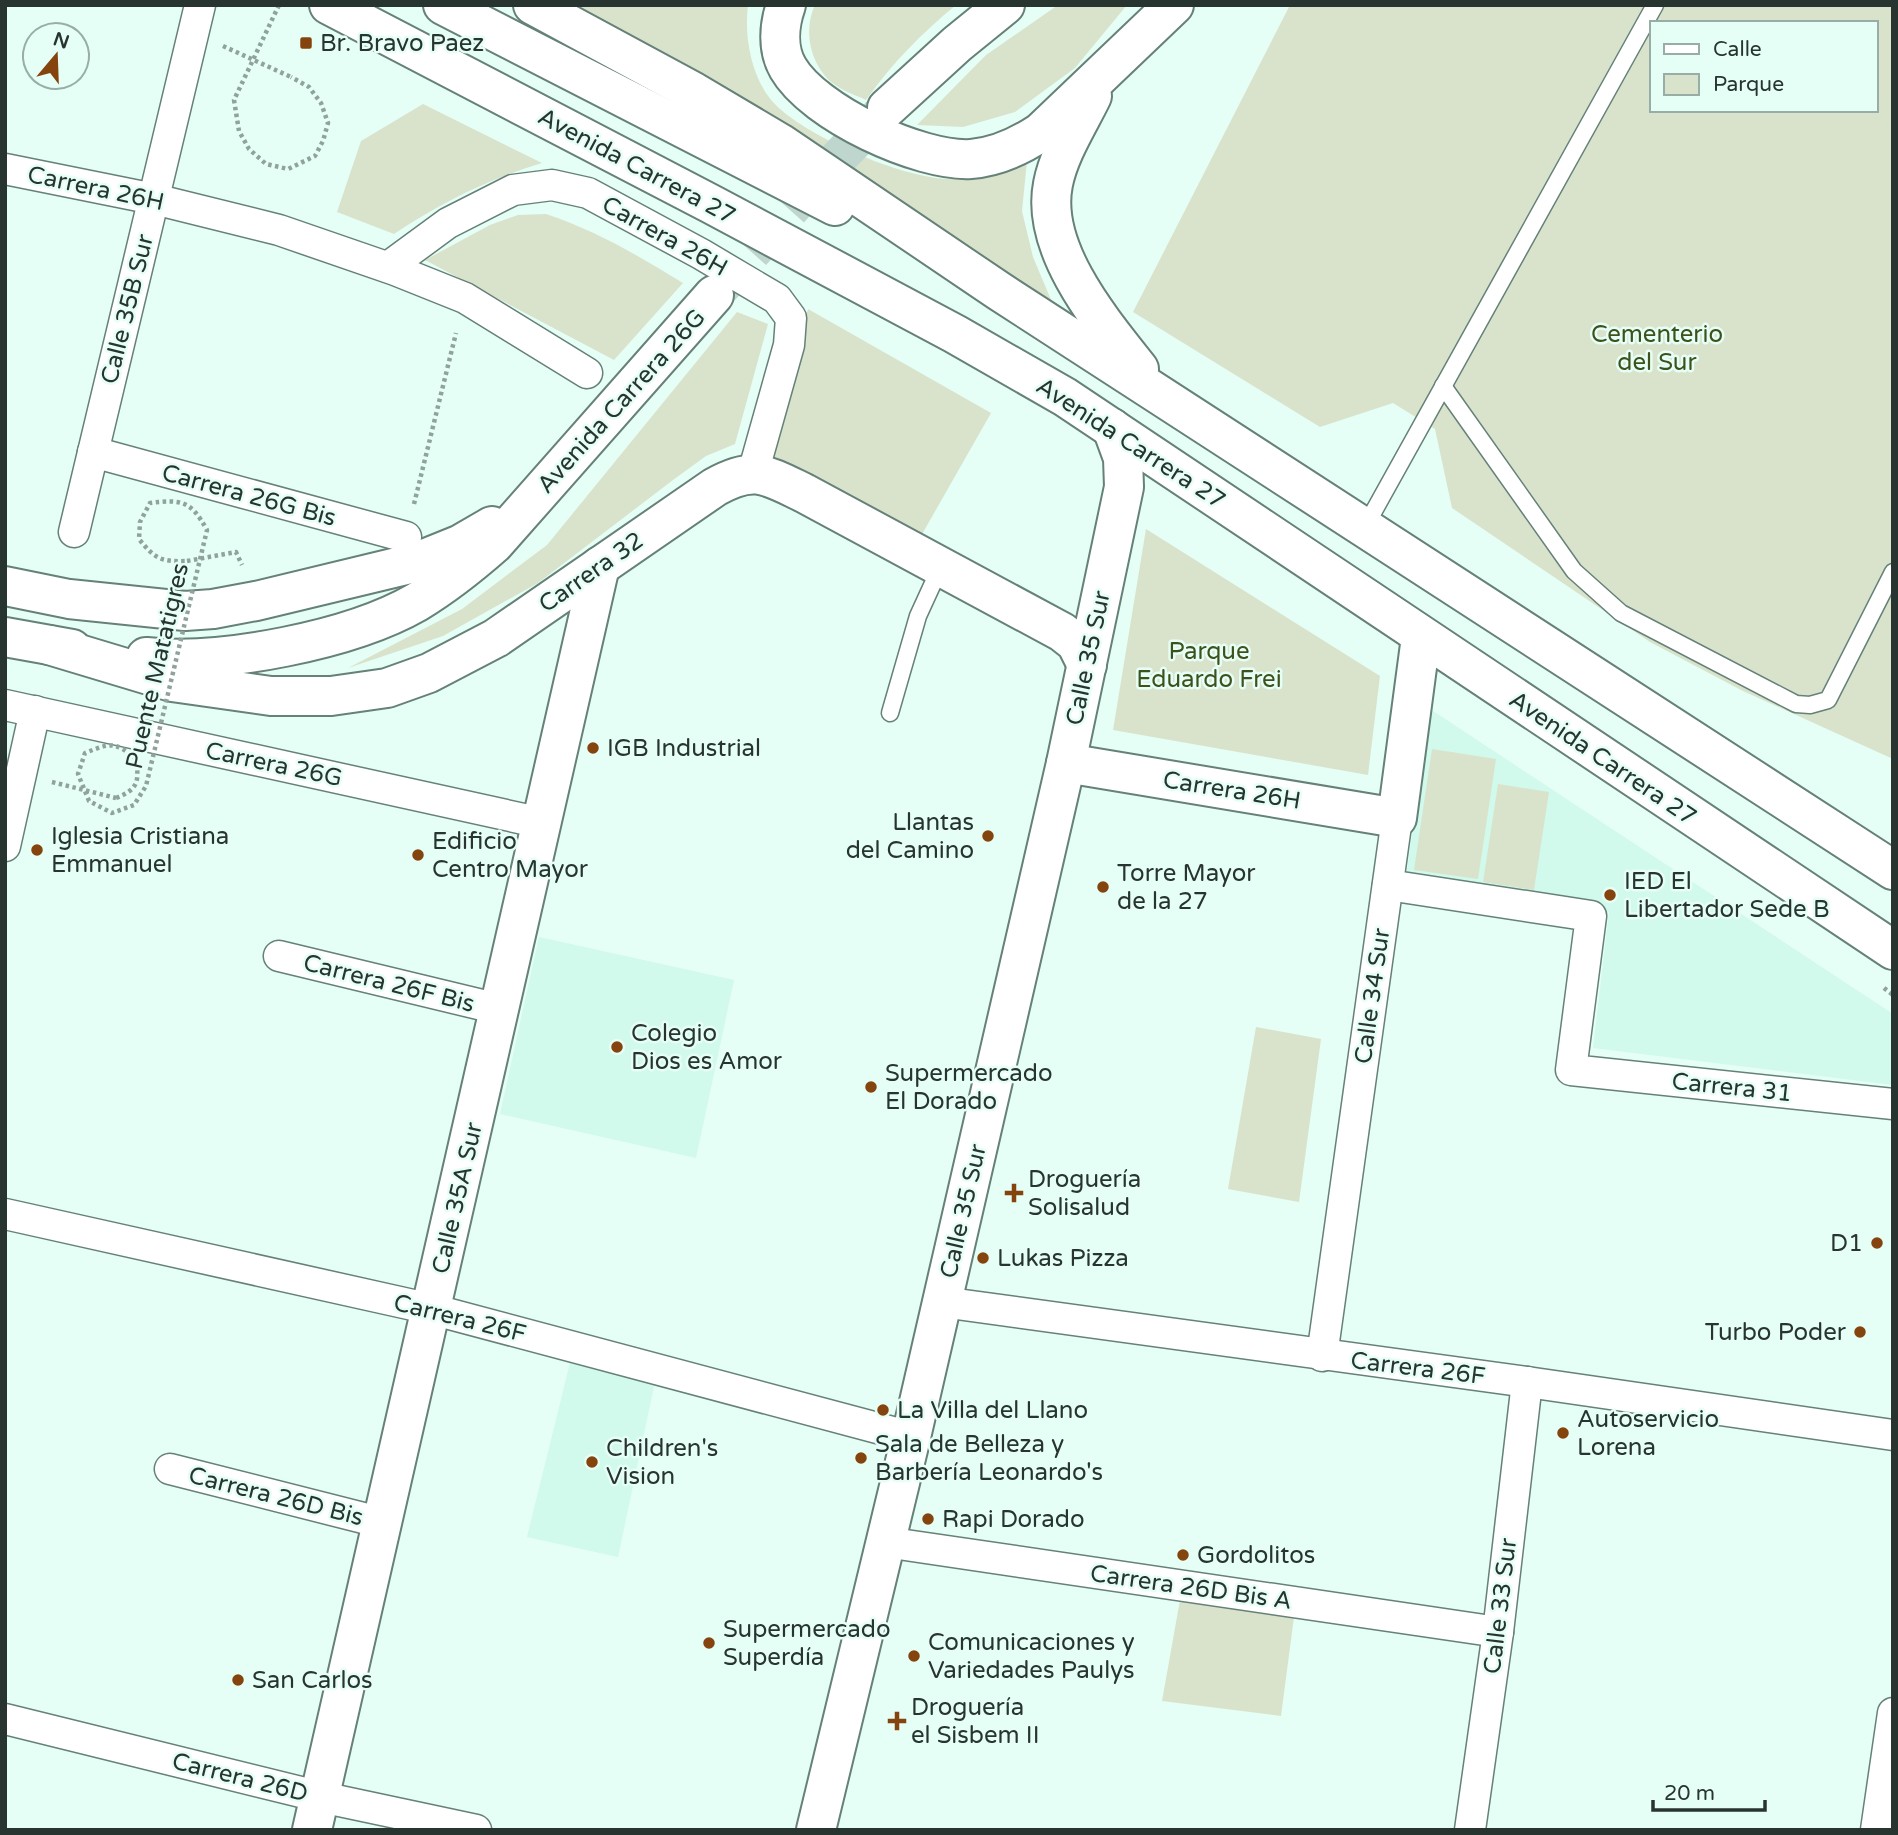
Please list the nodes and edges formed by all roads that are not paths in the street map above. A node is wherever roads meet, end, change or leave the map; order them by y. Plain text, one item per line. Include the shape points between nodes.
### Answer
1 (329, 5) edge
2 (443, 5) edge
3 (533, 5) edge
4 (786, 5) edge
5 (1005, 5) edge
6 (1174, 5) edge
7 (1656, 5) edge
8 (197, 19) edge
9 (1103, 74) junction
10 (887, 108) tunnel mouth
11 (5, 169) edge
12 (154, 199) junction
13 (388, 267) junction
14 (999, 290) junction
15 (714, 295) tunnel mouth
16 (587, 373) dead end
17 (1443, 386) junction
18 (1155, 390) junction
19 (1112, 428) junction
20 (93, 452) junction
21 (753, 473) junction
22 (527, 506) junction
23 (1365, 527) junction
24 (74, 532) dead end
25 (406, 537) road end
26 (600, 566) junction
27 (940, 568) junction
28 (1893, 572) edge
29 (5, 586) edge
30 (5, 637) edge
31 (1421, 637) junction
32 (49, 645) junction
33 (1087, 664) junction
34 (5, 705) edge
35 (35, 711) junction
36 (890, 713) dead end
37 (1066, 763) junction
38 (1397, 818) junction
39 (542, 823) junction
40 (5, 846) edge
41 (1893, 870) edge
42 (1388, 885) junction
43 (1893, 950) edge
44 (279, 956) dead end
45 (499, 1009) junction
46 (1893, 1104) edge
47 (5, 1214) edge
48 (942, 1302) junction
49 (431, 1310) junction
50 (1322, 1356) junction
51 (1527, 1382) junction
52 (1893, 1436) edge
53 (911, 1437) junction
54 (170, 1469) dead end
55 (383, 1523) junction
56 (885, 1542) junction
57 (1498, 1632) junction
58 (1893, 1713) edge
59 (5, 1719) edge
60 (316, 1813) edge
61 (475, 1830) edge
62 (816, 1830) edge
63 (1470, 1830) edge
64 (1877, 1830) edge

1 - 19 main road, Avenida Carrera 27 via 955,334
2 - 14 main road
3 - 14 main road via 780,144
4 - 9 main road via 779,41 788,67 804,88 842,116 891,142 939,155 971,159 1024,143
5 - 10 main road
6 - 9 main road
7 - 17 lane
8 - 12 street, Calle 35B Sur
9 - 18 main road via 1053,183 1055,232 1075,278
11 - 12 street, Carrera 26H
12 - 13 street, Carrera 26H via 279,230
12 - 20 street, Calle 35B Sur
13 - 16 street, Carrera 26H via 465,298
13 - 21 street, Carrera 26H via 448,223 513,190 552,185 588,193 701,254 777,299 791,318 789,345
14 - 18 main road
15 - 22 main road, Avenida Carrera 26G
17 - 23 lane
17 - 28 lane via 1574,571 1620,613 1796,704 1828,700
18 - 23 main road
19 - 31 main road, Avenida Carrera 27
19 - 33 main road, Calle 35 Sur via 1123,458 1124,487
20 - 24 street, Calle 35B Sur
20 - 25 street, Carrera 26G Bis
21 - 26 main road, Carrera 32 via 715,487
21 - 27 main road via 804,493
22 - 29 main road, Avenida Carrera 26G via 461,544 414,562 213,609 186,611 69,599
22 - 32 main road, Avenida Carrera 26G via 456,578 376,621 227,656 175,660
23 - 41 main road
26 - 32 main road, Carrera 32 via 496,638 429,673 387,688 331,696 271,696 172,682
26 - 39 main road, Calle 35A Sur
27 - 33 main road via 1062,632 1076,643
27 - 36 lane via 918,616
30 - 32 main road, Avenida Carrera 26G
31 - 38 main road, Calle 34 Sur
31 - 43 main road, Avenida Carrera 27
33 - 37 main road, Calle 35 Sur
34 - 35 street, Carrera 26G
35 - 39 street, Carrera 26G
35 - 40 street
37 - 38 main road, Carrera 26H
37 - 48 main road, Calle 35 Sur
38 - 42 street, Calle 34 Sur
39 - 45 main road, Calle 35A Sur
42 - 46 street, Carrera 31 via 1591,916 1571,1070
42 - 50 street, Calle 34 Sur
44 - 45 street, Carrera 26F Bis
45 - 49 main road, Calle 35A Sur
47 - 49 street, Carrera 26F
48 - 50 street, Carrera 26F
48 - 53 main road, Calle 35 Sur
49 - 53 street, Carrera 26F
49 - 55 main road, Calle 35A Sur
50 - 51 street, Carrera 26F
51 - 52 street, Carrera 26F
51 - 57 street, Calle 33 Sur
53 - 56 main road, Calle 35 Sur
54 - 55 street, Carrera 26D Bis
55 - 60 main road, Calle 35A Sur
56 - 57 street, Carrera 26D Bis A
56 - 62 main road, Calle 35 Sur
57 - 63 street, Calle 33 Sur
58 - 64 street
59 - 60 street, Carrera 26D
60 - 61 street, Carrera 26D

